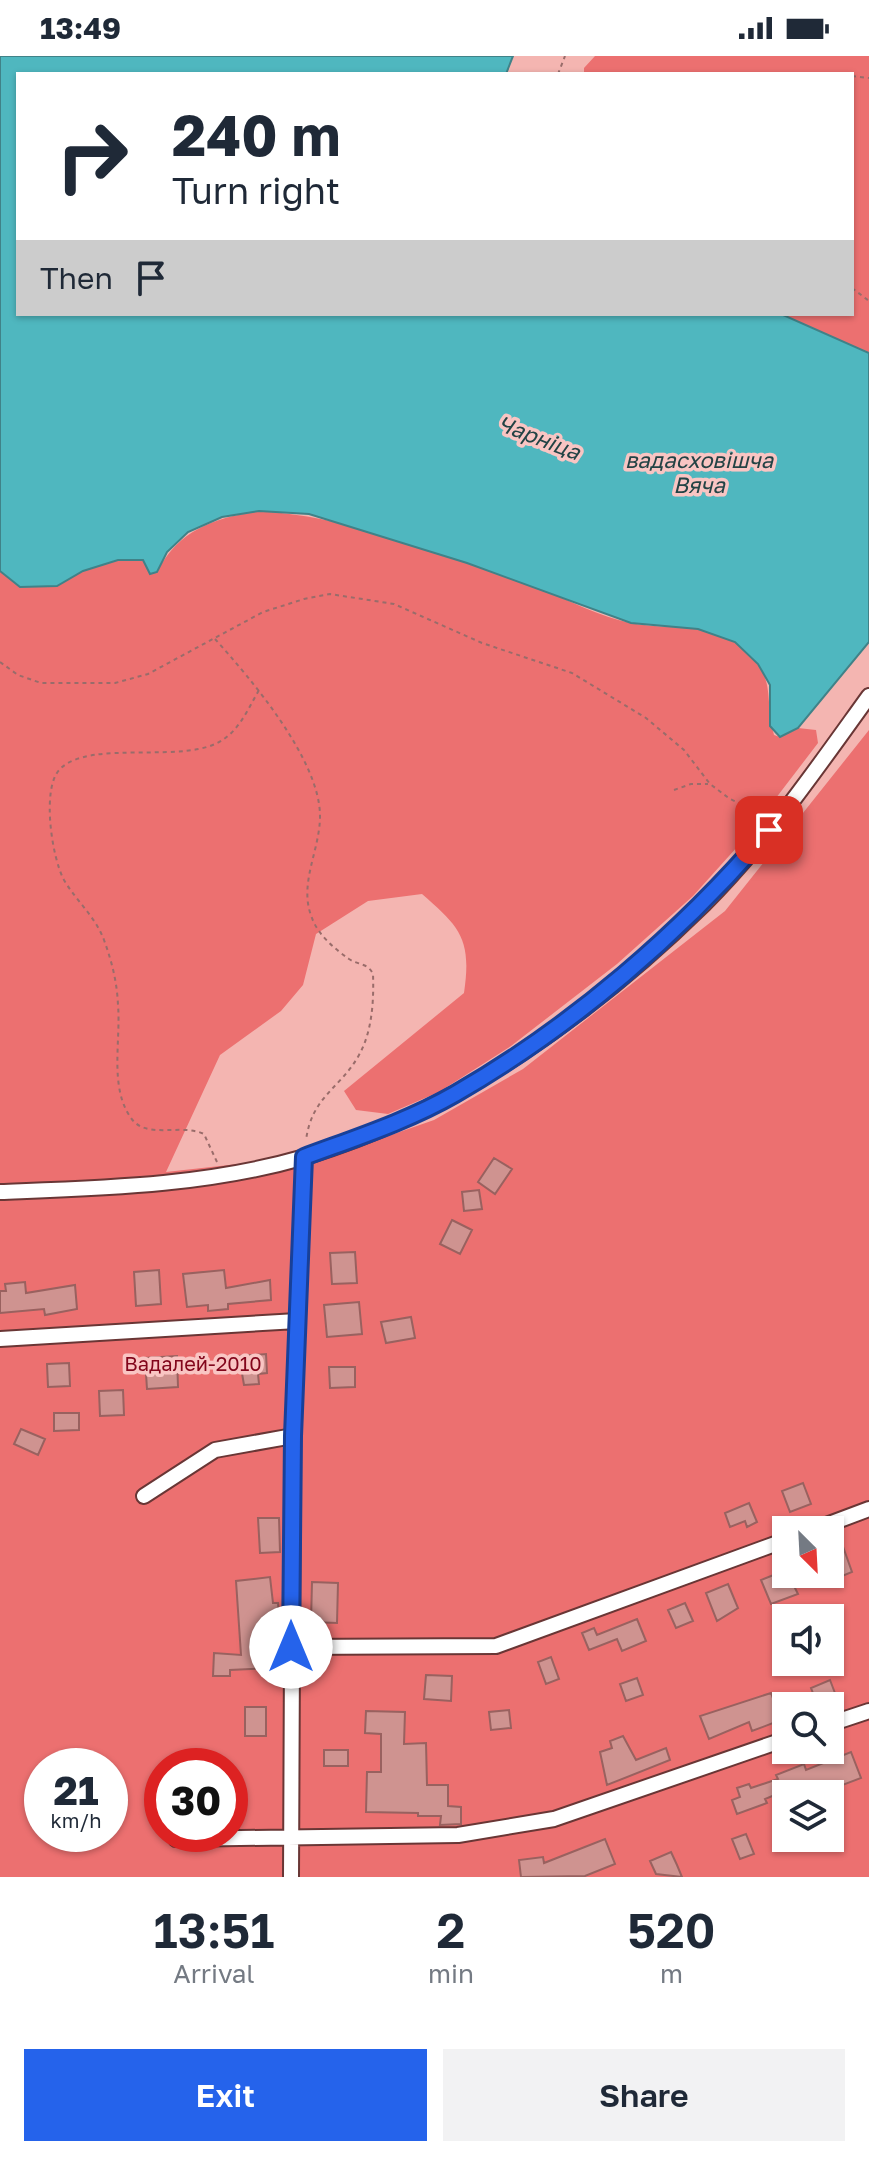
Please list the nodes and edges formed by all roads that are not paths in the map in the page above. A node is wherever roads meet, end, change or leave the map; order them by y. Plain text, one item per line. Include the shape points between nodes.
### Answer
1 (869, 696) edge
2 (304, 1157) junction
3 (0, 1192) edge
4 (297, 1321) junction
5 (0, 1340) edge
6 (293, 1436) junction
7 (144, 1496) dead end
8 (869, 1509) edge
9 (844, 1518) edge
10 (772, 1545) edge
11 (291, 1647) junction
12 (869, 1711) edge
13 (844, 1719) edge
14 (772, 1744) edge
15 (291, 1836) junction
16 (248, 1837) edge
17 (291, 1877) edge

1 - 2 street via 784,813 704,904 596,997 454,1095
2 - 3 street via 158,1186
2 - 4 street
4 - 5 street
4 - 6 street
6 - 7 street via 215,1450
6 - 11 street
8 - 9 street
10 - 11 street via 496,1646
11 - 15 street
12 - 13 street
14 - 15 street via 554,1819 458,1835
15 - 16 street
15 - 17 street

